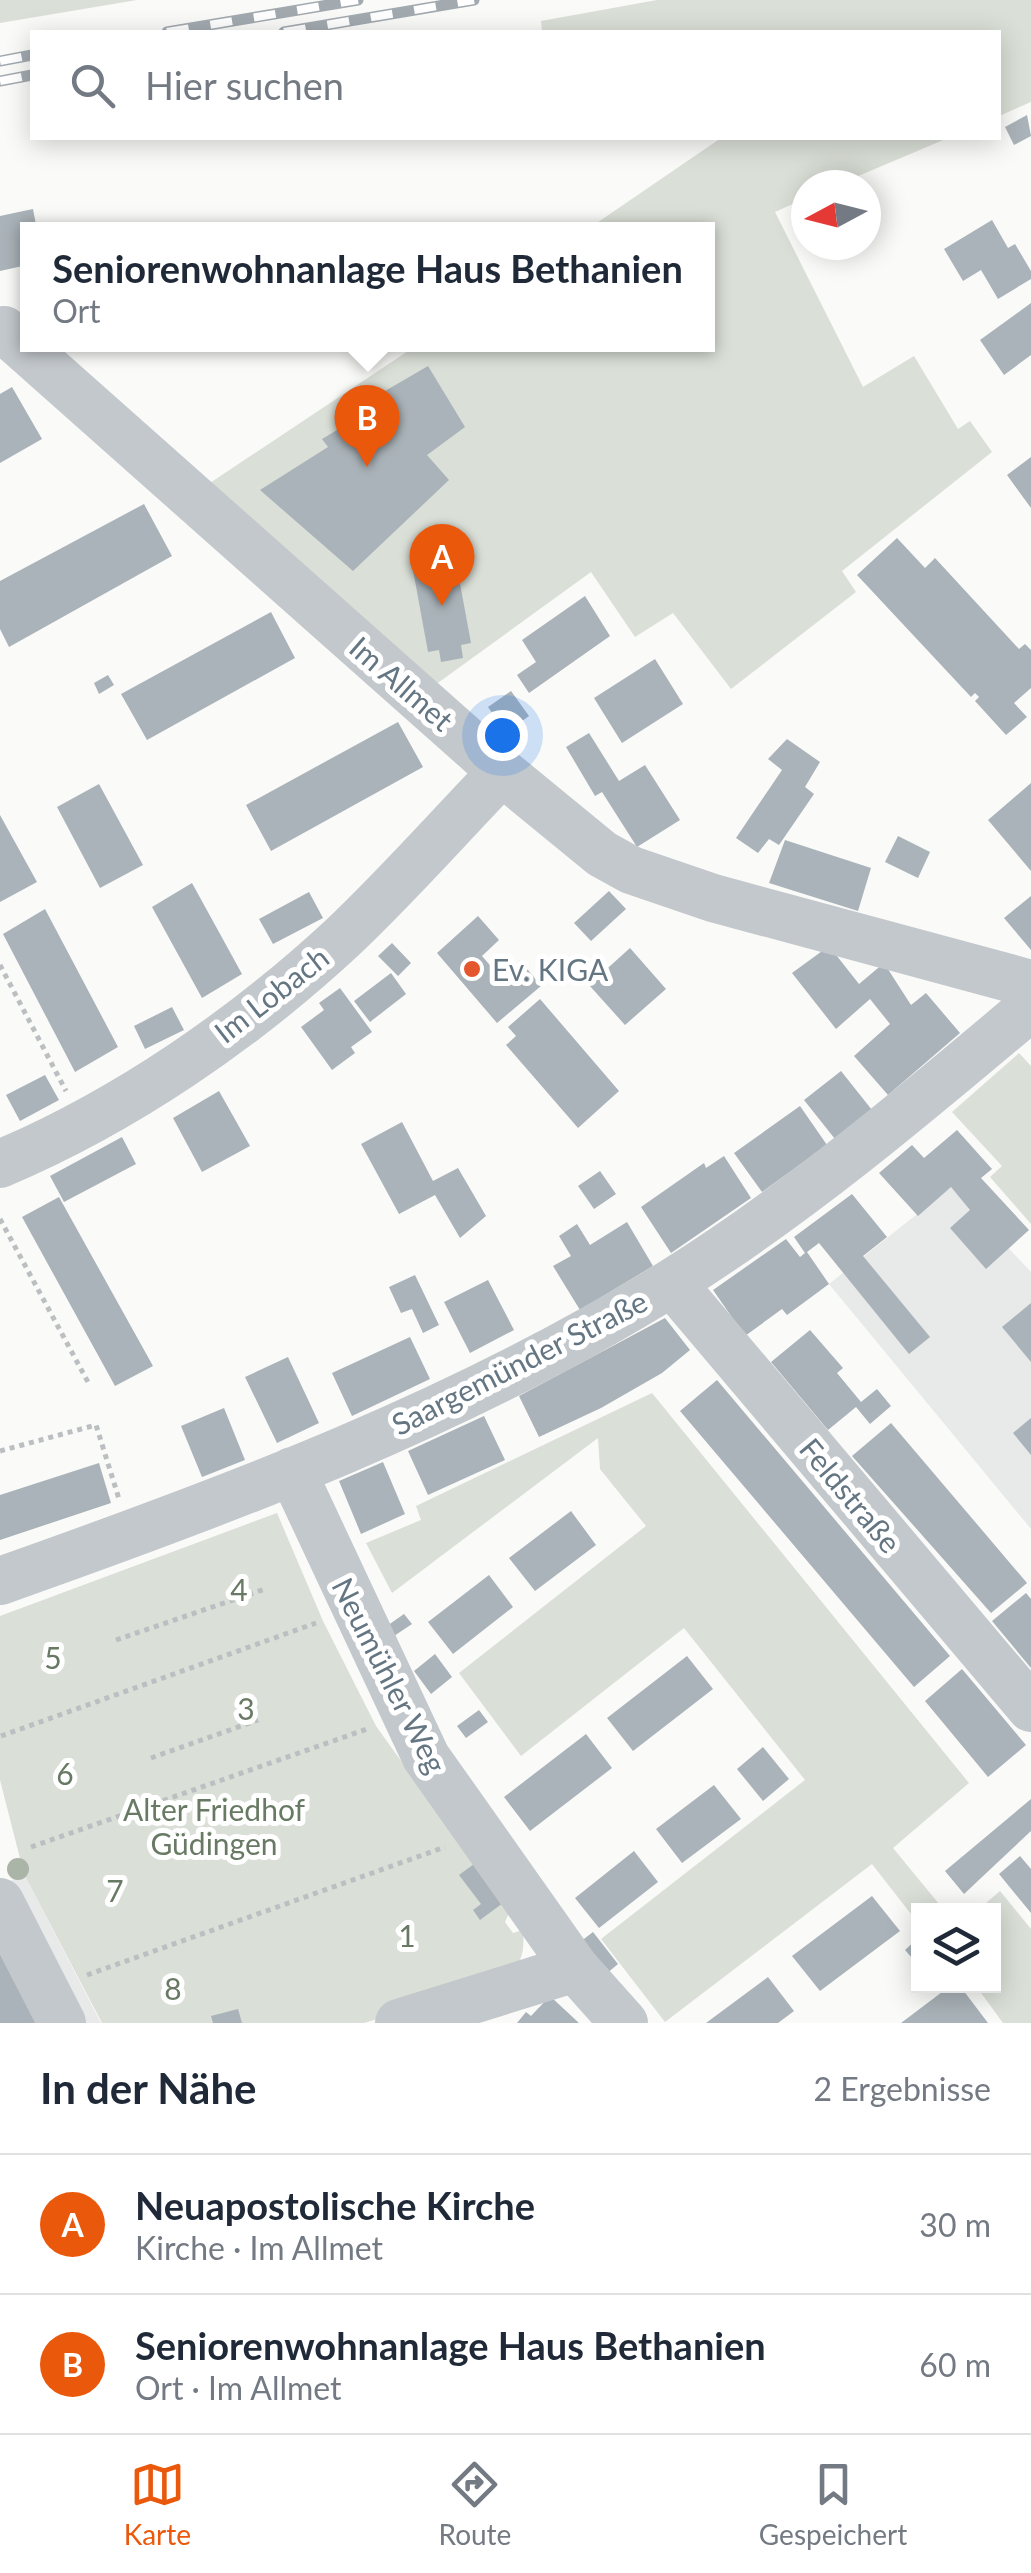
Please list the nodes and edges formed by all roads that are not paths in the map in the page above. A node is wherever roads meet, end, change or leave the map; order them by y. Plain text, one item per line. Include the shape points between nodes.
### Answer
1 (4, 330) dead end
2 (20, 344) edge
3 (29, 352) edge
4 (502, 772) junction
5 (1031, 984) edge
6 (1031, 1007) edge
7 (0, 1164) edge
8 (672, 1283) junction
9 (292, 1471) junction
10 (0, 1582) edge
11 (1031, 1708) edge
12 (0, 1902) edge
13 (575, 1968) junction
14 (62, 2023) edge
15 (399, 2023) edge
16 (624, 2023) edge

1 - 2 street, Im Allmet
3 - 4 street, Im Allmet
4 - 5 street, Im Allmet via 578,838 631,870
4 - 7 street, Im Lobach via 305,970 84,1126
6 - 8 street, Saargemünder Straße via 849,1158
8 - 9 street, Saargemünder Straße via 440,1407
8 - 11 street, Feldstraße
9 - 10 street, Saargemünder Straße
9 - 13 street, Neumühler Weg via 426,1757
12 - 14 street
13 - 15 street
13 - 16 street, Neumühler Weg

